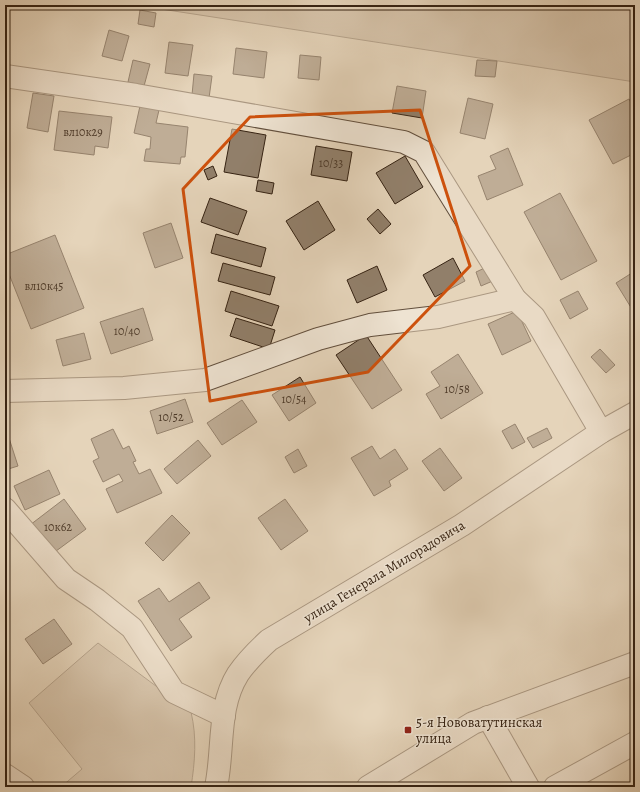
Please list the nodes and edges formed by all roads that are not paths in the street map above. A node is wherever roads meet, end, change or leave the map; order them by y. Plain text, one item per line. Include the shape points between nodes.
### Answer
1 (5, 76) edge
2 (515, 299) junction
3 (5, 391) edge
4 (635, 413) edge
5 (601, 432) junction
6 (5, 509) edge
7 (635, 663) edge
8 (224, 716) junction
9 (488, 717) junction
10 (635, 743) edge
11 (5, 775) edge
12 (557, 786) edge
13 (22, 787) edge
14 (216, 787) edge
15 (368, 787) edge
16 (528, 787) edge

1 - 2 street via 136,95 404,142 424,152
2 - 3 street via 438,317 370,324 318,339 205,380 124,388
2 - 5 street via 534,317
4 - 5 street, улица Генерала Милорадовича
5 - 8 street, улица Генерала Милорадовича via 462,525 269,640 238,674
6 - 8 street via 66,579 132,628 174,692
7 - 9 street
8 - 14 street, улица Генерала Милорадовича
9 - 15 street via 473,723
9 - 16 street
10 - 12 street
11 - 13 street

